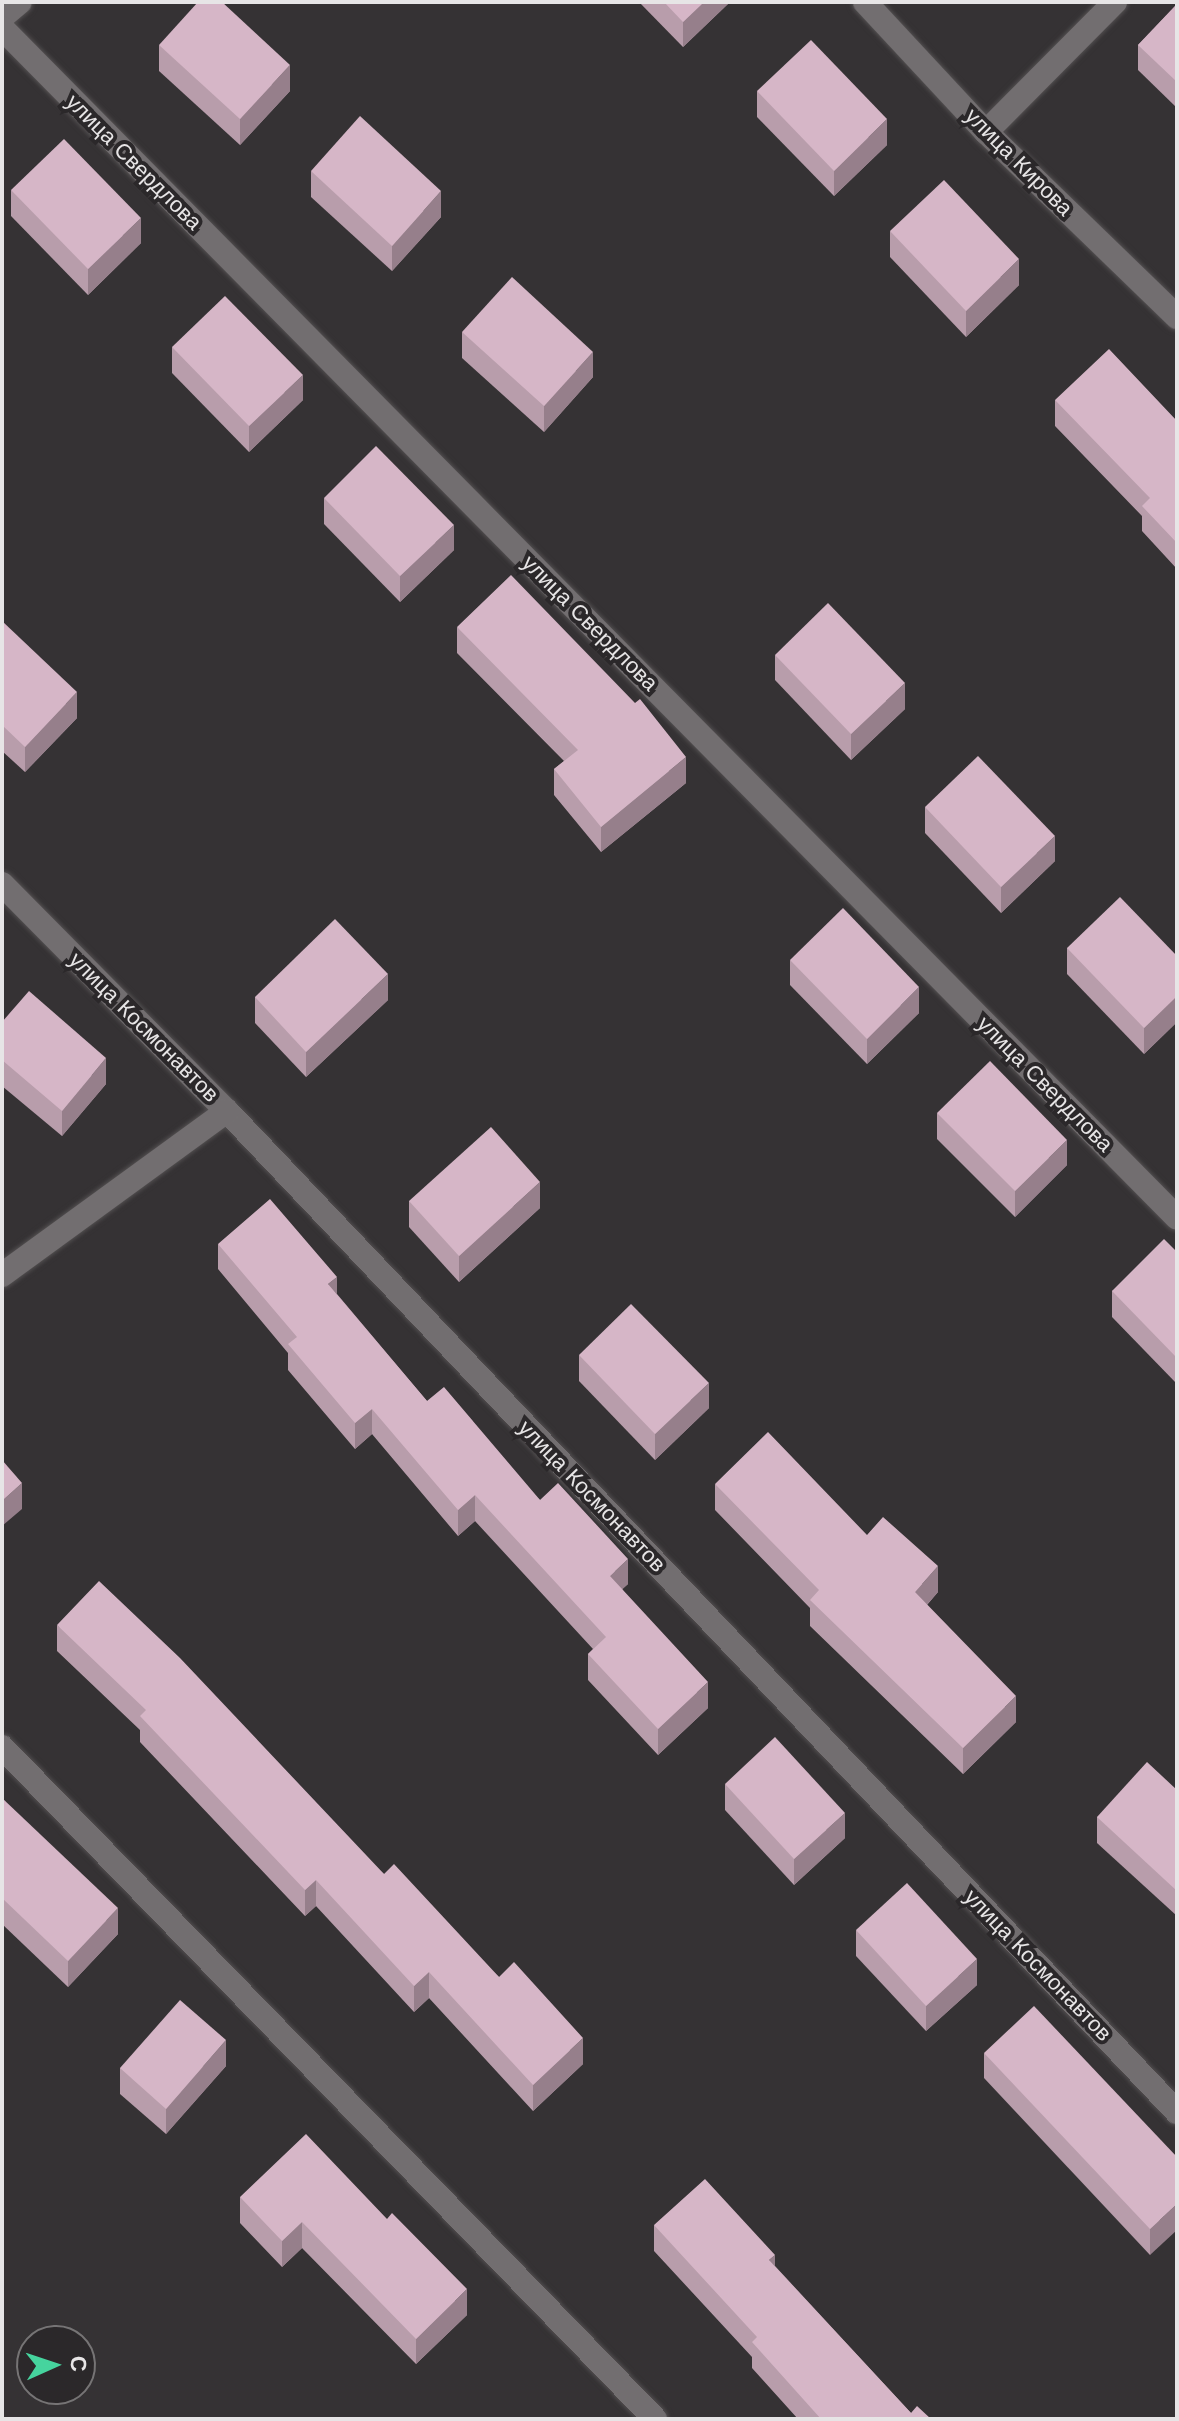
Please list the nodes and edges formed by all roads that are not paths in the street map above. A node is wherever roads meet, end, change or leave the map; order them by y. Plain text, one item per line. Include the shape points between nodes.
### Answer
1 (20, 2) edge
2 (865, 2) edge
3 (1115, 2) edge
4 (2, 17) edge
5 (2, 28) edge
6 (986, 132) junction
7 (1177, 317) edge
8 (2, 884) edge
9 (227, 1111) junction
10 (1177, 1218) edge
11 (2, 1275) edge
12 (2, 1747) edge
13 (1177, 2112) edge
14 (655, 2419) edge

1 - 4 street
2 - 6 street, улица Кирова
3 - 6 street
5 - 10 street, улица Свердлова
6 - 7 street, улица Кирова
8 - 9 street, улица Космонавтов
9 - 11 street
9 - 13 street, улица Космонавтов
12 - 14 street

